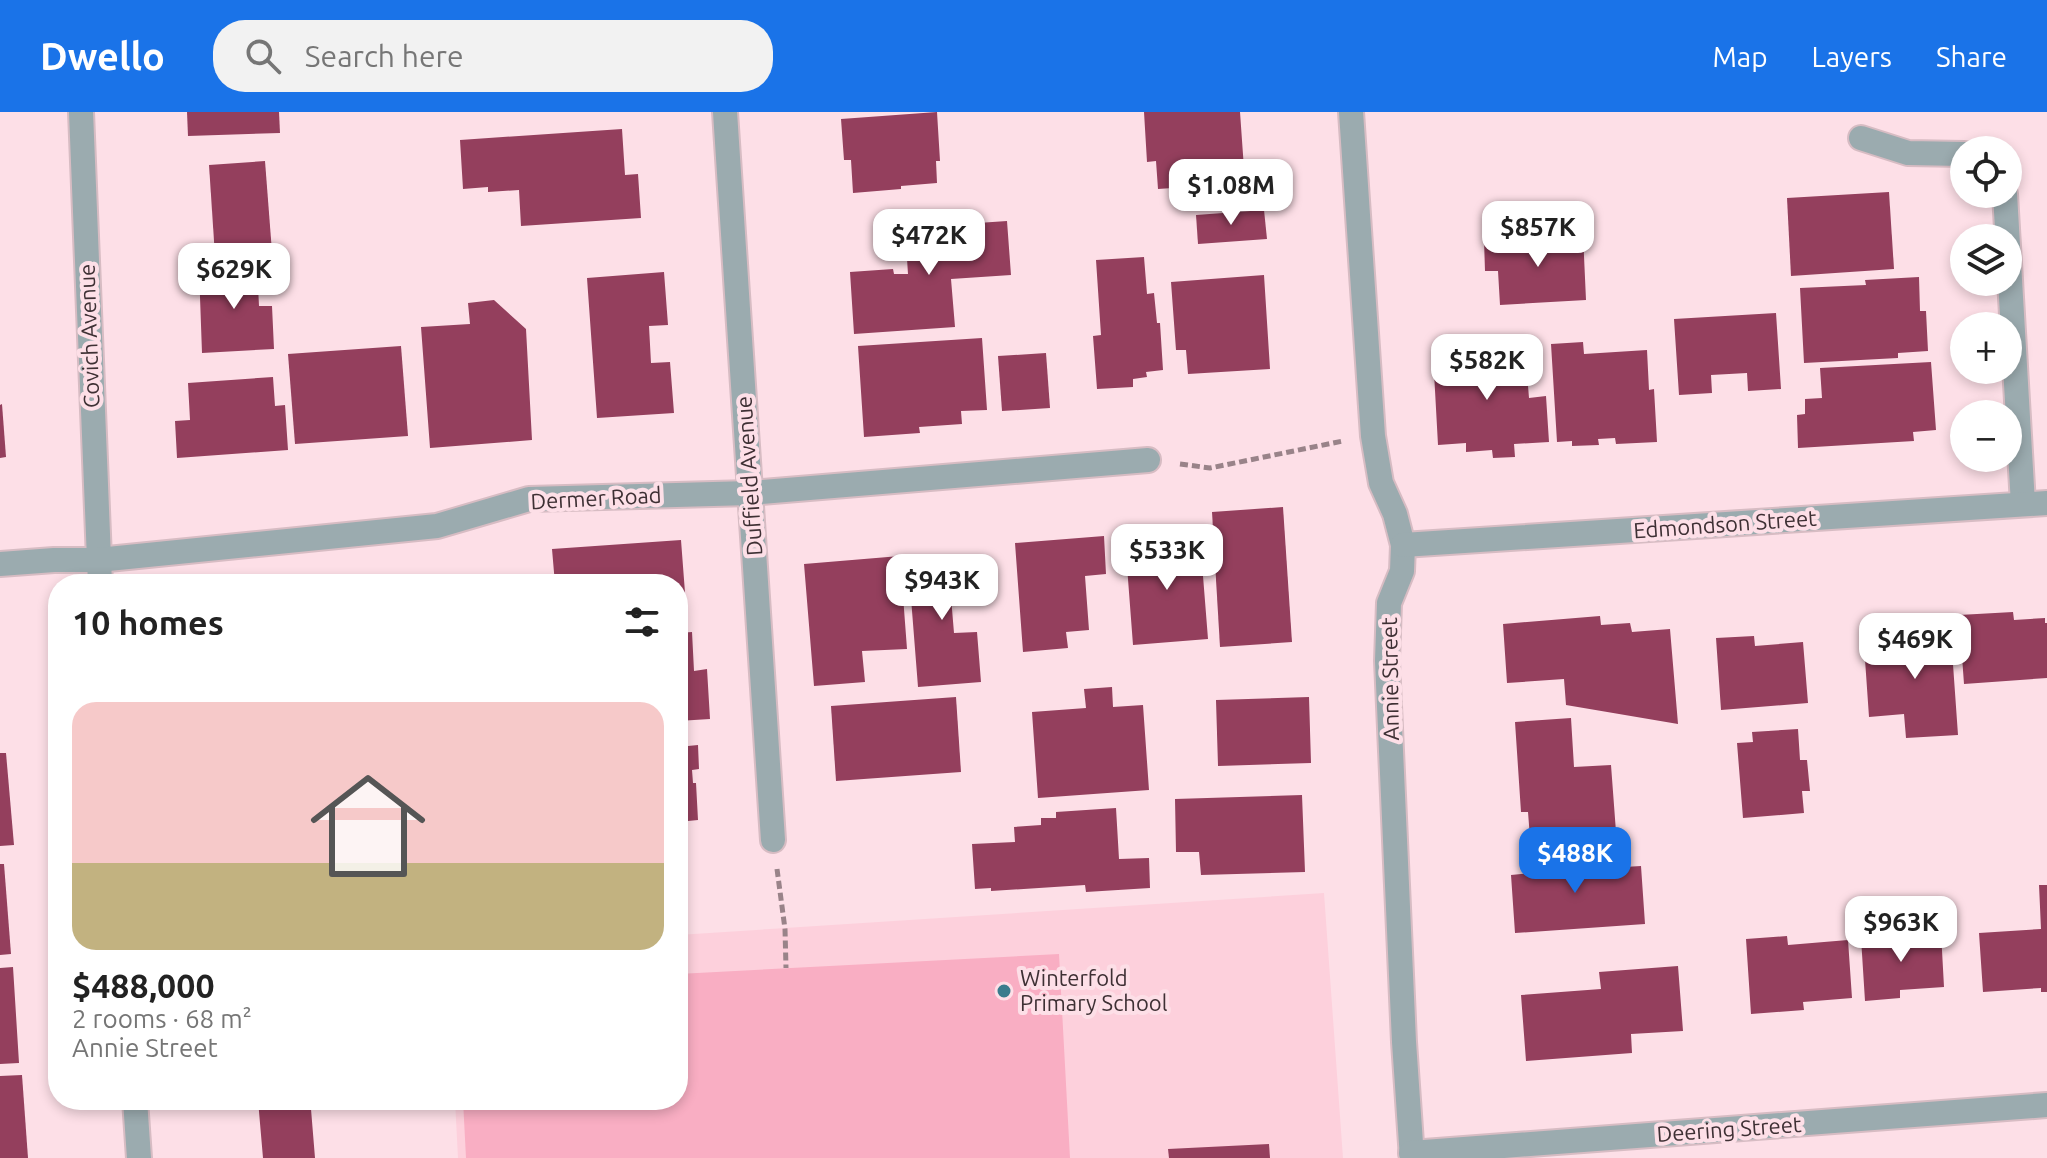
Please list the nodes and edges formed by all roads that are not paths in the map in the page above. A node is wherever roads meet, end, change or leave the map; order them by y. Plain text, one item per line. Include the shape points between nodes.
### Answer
1 (81, 112) edge
2 (725, 112) edge
3 (1351, 112) edge
4 (1861, 138) dead end
5 (1950, 154) edge
6 (2006, 208) edge
7 (1148, 460) road end
8 (750, 493) junction
9 (2035, 504) edge
10 (1403, 545) junction
11 (0, 564) edge
12 (99, 572) edge
13 (773, 840) road end
14 (2047, 1105) edge
15 (136, 1110) edge
16 (1411, 1155) edge
17 (139, 1158) edge

1 - 12 street, Covich Avenue
2 - 8 street, Duffield Avenue
3 - 10 street, Annie Street via 1373,436 1381,483
4 - 5 street via 1908,153
6 - 9 street
7 - 8 street, Dermer Road
8 - 12 street, Dermer Road via 529,499 437,526
8 - 13 street, Duffield Avenue
9 - 10 street, Edmondson Street
10 - 16 street, Annie Street via 1402,571 1389,603 1387,661
11 - 12 street, Dermer Road via 54,560
14 - 16 street, Deering Street
15 - 17 street

